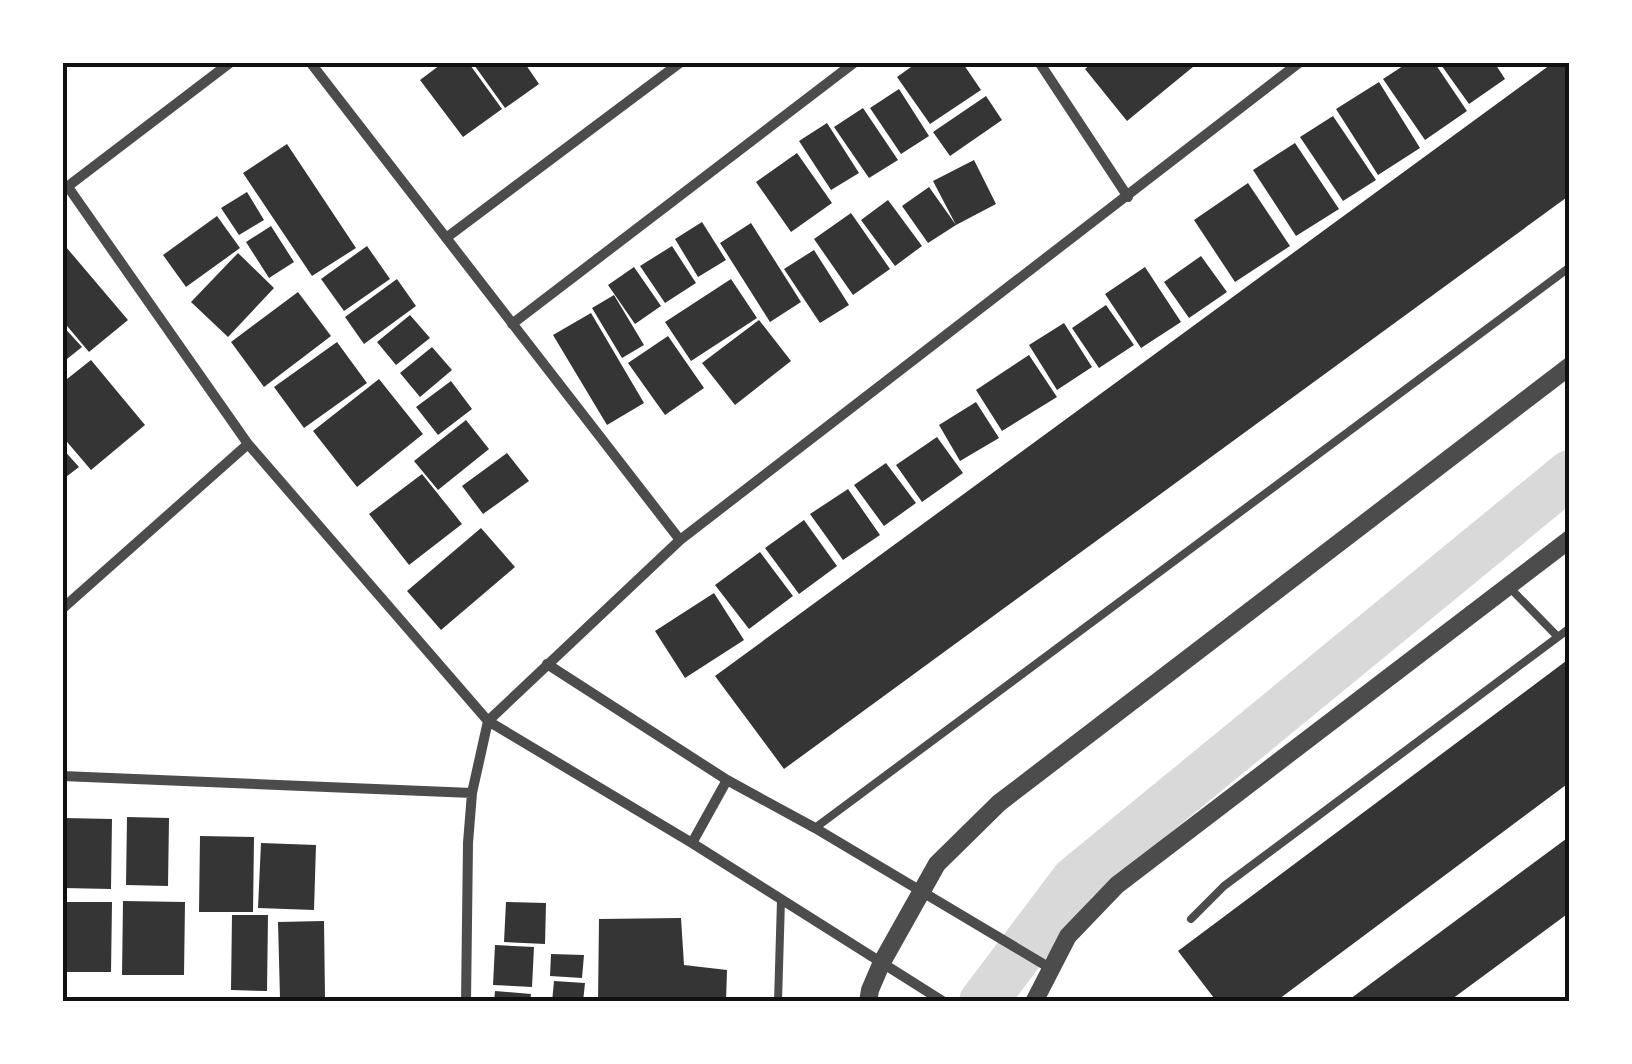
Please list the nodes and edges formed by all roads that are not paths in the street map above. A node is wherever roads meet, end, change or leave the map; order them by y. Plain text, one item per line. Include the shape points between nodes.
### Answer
1 (232, 62) edge
2 (310, 62) edge
3 (681, 62) edge
4 (856, 62) edge
5 (1039, 62) edge
6 (1300, 62) edge
7 (65, 189) edge
8 (1128, 197) junction
9 (446, 238) junction
10 (1570, 267) edge
11 (512, 324) junction
12 (1570, 366) edge
13 (248, 444) junction
14 (1570, 539) edge
15 (680, 540) junction
16 (1508, 587) junction
17 (62, 608) edge
18 (1570, 628) edge
19 (1558, 637) junction
20 (547, 664) junction
21 (488, 721) junction
22 (62, 776) edge
23 (727, 780) junction
24 (472, 794) junction
25 (815, 828) junction
26 (692, 842) junction
27 (921, 892) junction
28 (781, 900) junction
29 (1190, 918) dead end
30 (882, 962) junction
31 (1050, 968) junction
32 (466, 1002) edge
33 (778, 1002) edge
34 (868, 1002) edge
35 (944, 1002) edge
36 (1034, 1002) edge

1 - 7 street
2 - 9 street
3 - 9 street
4 - 11 street
5 - 8 street
6 - 8 street
7 - 13 street
8 - 15 street
9 - 11 street
10 - 25 lane
11 - 15 street
12 - 27 street via 998,803 937,864
13 - 17 street
13 - 21 street
14 - 16 street
15 - 20 street
16 - 19 lane
16 - 31 street via 1117,885 1068,936
18 - 19 lane
19 - 29 lane
20 - 21 street
20 - 23 street
21 - 24 street
21 - 26 street
22 - 24 street
23 - 25 street
23 - 26 street
24 - 32 street
25 - 27 street
26 - 28 street
27 - 30 street
27 - 31 street
28 - 30 street
28 - 33 lane
30 - 34 street
30 - 35 street
31 - 36 street

